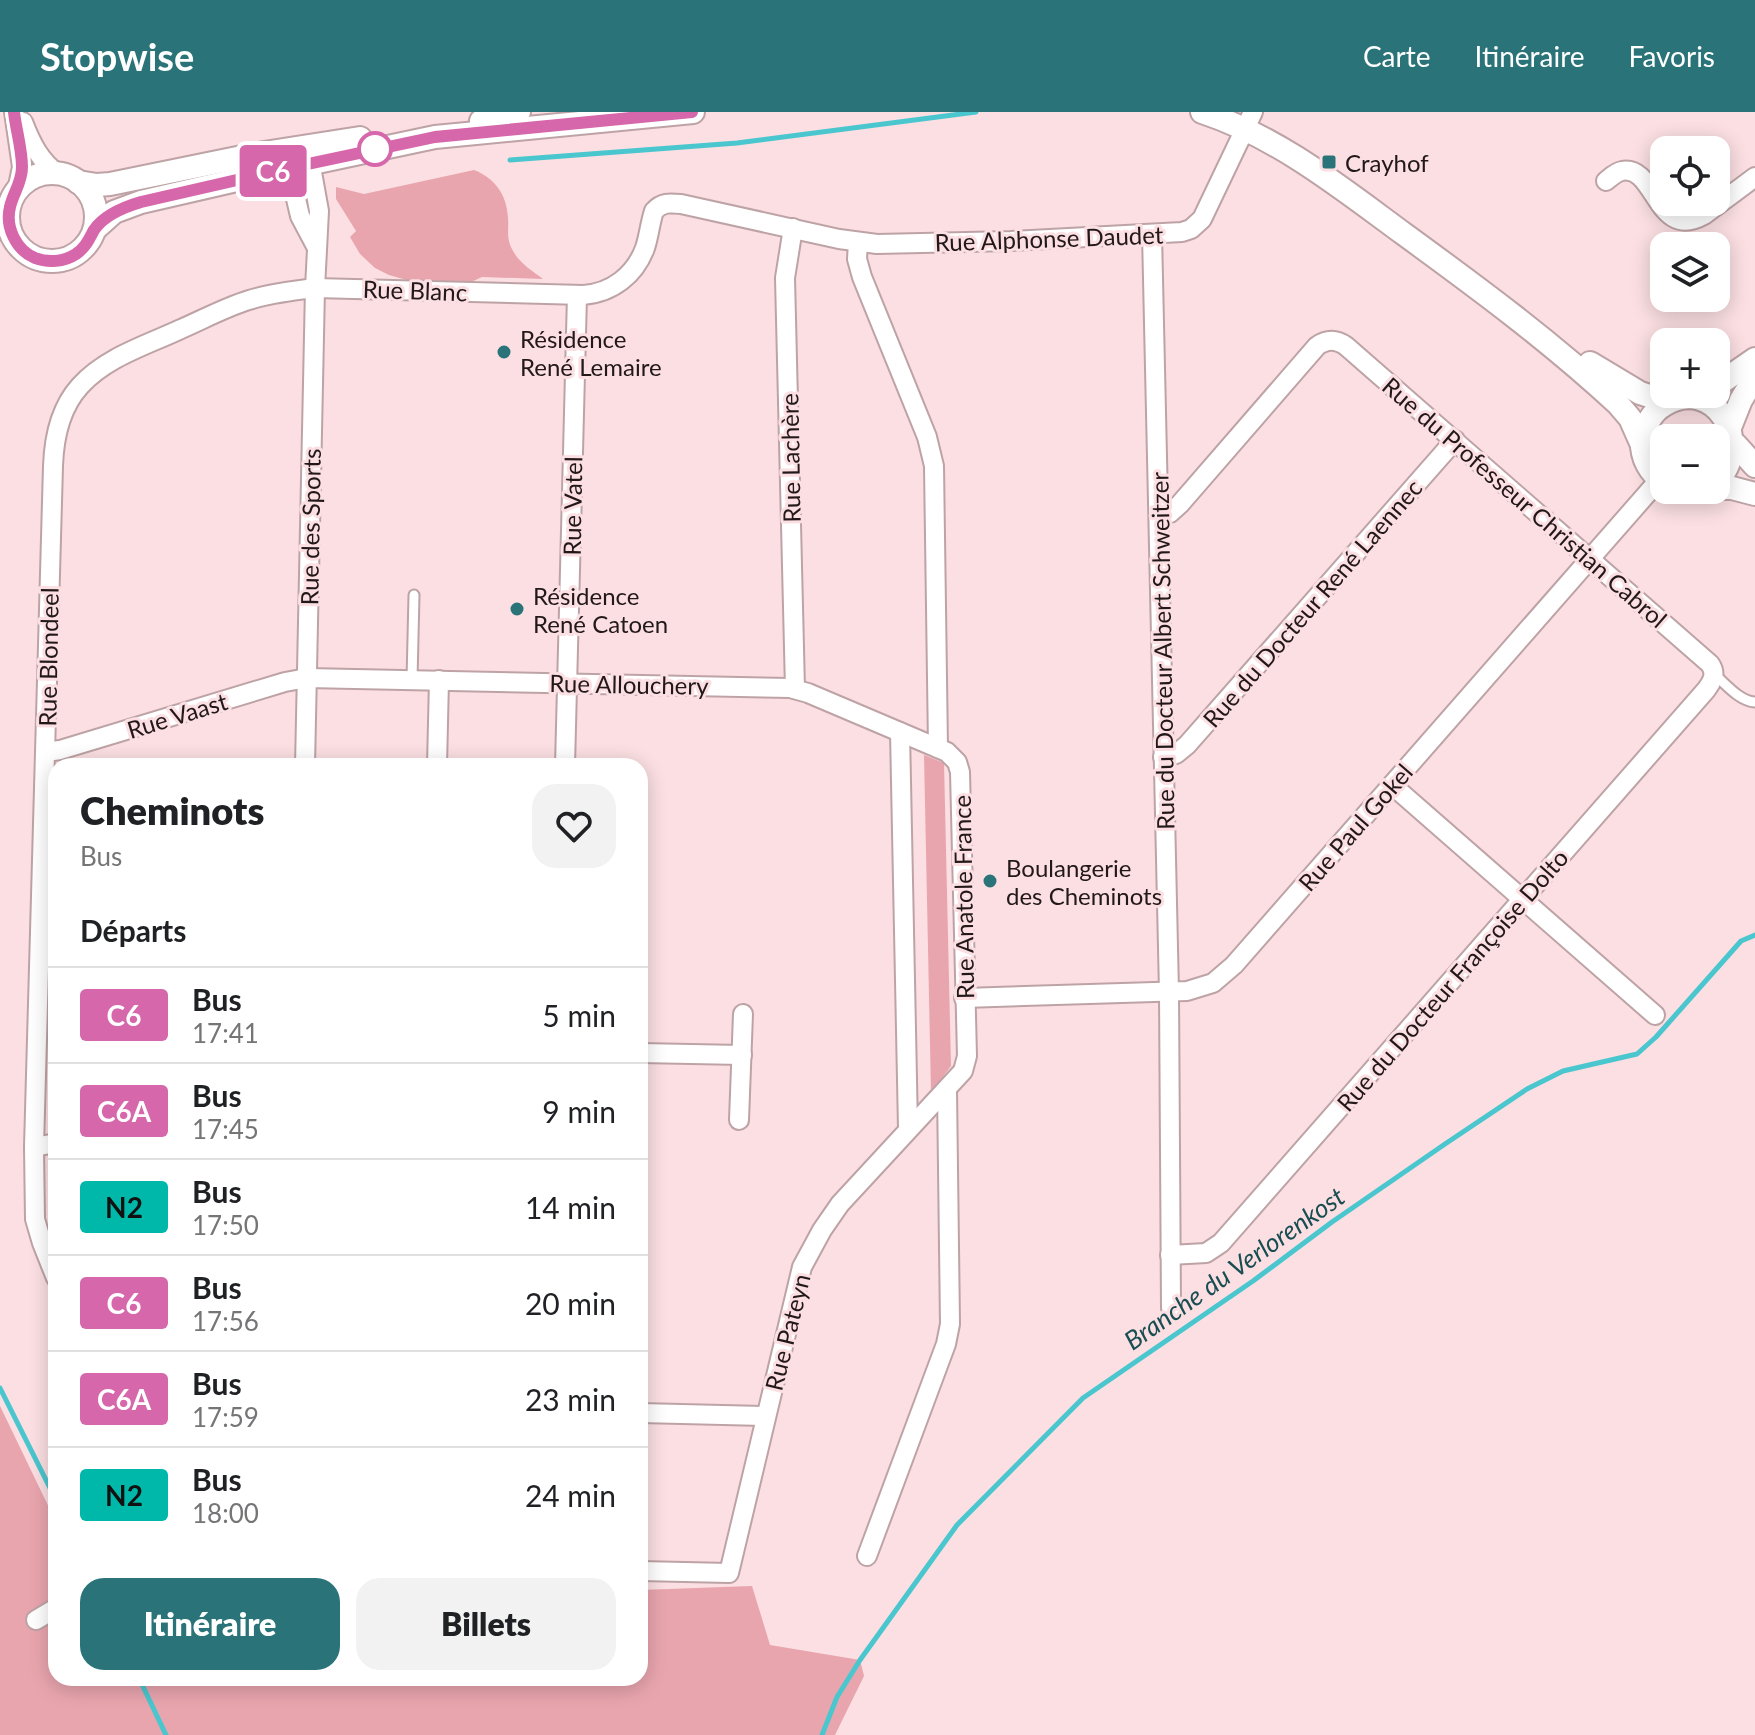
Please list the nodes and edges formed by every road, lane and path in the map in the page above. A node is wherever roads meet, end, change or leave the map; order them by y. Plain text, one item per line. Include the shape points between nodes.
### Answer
1 (16, 112) edge
2 (519, 112) edge
3 (693, 112) edge
4 (1202, 112) edge
5 (0, 115) edge
6 (607, 116) edge
7 (1249, 120) edge
8 (298, 157) junction
9 (1755, 177) edge
10 (68, 178) junction
11 (1606, 181) dead end
12 (9, 206) edge
13 (793, 228) junction
14 (95, 229) junction
15 (1152, 234) junction
16 (858, 242) junction
17 (11, 246) edge
18 (315, 288) junction
19 (577, 295) junction
20 (1531, 327) junction
21 (1755, 359) edge
22 (1730, 376) edge
23 (1755, 377) edge
24 (1650, 397) edge
25 (1659, 408) edge
26 (1718, 408) edge
27 (1734, 435) junction
28 (1455, 440) junction
29 (1642, 445) junction
30 (54, 454) joint
31 (1730, 466) edge
32 (1755, 466) edge
33 (1650, 468) edge
34 (1730, 488) edge
35 (1755, 494) edge
36 (1650, 495) edge
37 (1159, 516) junction
38 (1591, 558) junction
39 (414, 595) dead end
40 (1714, 674) junction
41 (307, 678) junction
42 (412, 680) junction
43 (439, 680) junction
44 (567, 683) junction
45 (795, 689) junction
46 (1755, 702) edge
47 (900, 732) junction
48 (938, 748) junction
49 (46, 752) junction
50 (1163, 757) junction
51 (305, 758) edge
52 (437, 758) edge
53 (565, 758) edge
54 (1392, 785) junction
55 (1522, 899) junction
56 (1169, 992) junction
57 (964, 998) junction
58 (743, 1014) dead end
59 (1655, 1015) dead end
60 (648, 1053) edge
61 (742, 1055) junction
62 (947, 1090) junction
63 (739, 1120) dead end
64 (908, 1129) junction
65 (48, 1144) edge
66 (34, 1147) junction
67 (1170, 1255) junction
68 (48, 1258) edge
69 (1171, 1308) dead end
70 (648, 1413) edge
71 (766, 1416) junction
72 (867, 1556) dead end
73 (648, 1571) edge
74 (48, 1613) edge
75 (36, 1620) dead end

1 - 5 street
1 - 10 street via 44,161
1 - 12 street via 22,172
2 - 8 street
3 - 6 street
4 - 7 street
6 - 8 street
7 - 15 street, Rue Alphonse Daudet via 1199,223 1182,232
7 - 20 street
8 - 10 street via 110,184
8 - 14 street via 133,204
8 - 18 street, Rue des Sports via 300,216 317,248
9 - 11 street via 1704,215 1687,221 1668,213 1633,171 1621,171
10 - 12 street via 35,177
10 - 14 street via 89,193
12 - 17 street via 15,239
13 - 16 street, Rue Alphonse Daudet
13 - 19 street, Rue Blanc via 663,204 654,211 644,249 631,272 608,290
13 - 45 street, Rue Lachère via 785,278
14 - 17 street via 83,249 62,260 39,259
15 - 16 street, Rue Alphonse Daudet
15 - 37 street, Rue du Docteur Albert Schweitzer
16 - 48 street via 862,277 934,466
18 - 19 street, Rue Blanc
18 - 30 street, Rue Blanc via 239,304 103,365 68,403
18 - 41 street, Rue des Sports
19 - 44 street, Rue Vatel
20 - 24 street
20 - 29 street via 1618,404
21 - 22 street
23 - 27 street via 1741,400
25 - 29 street via 1649,420
26 - 27 street
27 - 31 street
27 - 32 street
28 - 37 street, Rue du Professeur Christian Cabrol via 1346,346 1328,341 1314,350 1175,509
28 - 38 street, Rue du Professeur Christian Cabrol
28 - 50 street, Rue du Docteur René Laennec via 1187,745
29 - 33 street
30 - 49 street, Rue Blondeel
34 - 35 street
36 - 38 street, Rue Paul Gokel
37 - 50 street, Rue du Docteur Albert Schweitzer
38 - 40 street, Rue du Professeur Christian Cabrol via 1710,664
38 - 54 street, Rue Paul Gokel
39 - 42 lane
40 - 46 lane via 1742,699
40 - 55 street, Rue du Docteur Françoise Dolto via 1706,690
41 - 42 street, Rue Allouchery
41 - 49 street, Rue Vaast
41 - 51 street, Rue des Sports
42 - 43 street, Rue Allouchery
43 - 44 street, Rue Allouchery
43 - 52 street
44 - 45 street, Rue Allouchery
44 - 53 street, Rue Vatel
45 - 47 street, Rue Allouchery
47 - 48 street, Rue Allouchery
47 - 64 street
48 - 57 street, Rue Anatole France via 951,754 960,772
49 - 66 street, Rue Blondeel
50 - 56 street, Rue du Docteur Albert Schweitzer
54 - 55 street
54 - 56 street, Rue Paul Gokel via 1229,971 1204,987
55 - 59 street
55 - 67 street, Rue du Docteur Françoise Dolto via 1221,1243 1206,1253
56 - 57 street, Rue Paul Gokel
56 - 67 street, Rue du Docteur Albert Schweitzer
57 - 62 street, Rue Anatole France via 966,1062
58 - 61 street
60 - 61 street
61 - 63 street
62 - 64 street, Rue Pateyn
62 - 72 street via 949,1335
64 - 71 street, Rue Pateyn via 840,1204 804,1262
65 - 66 street
66 - 68 street, Rue Blondeel via 35,1219
67 - 69 street, Rue du Docteur Albert Schweitzer
70 - 71 street
71 - 73 street, Rue Pateyn via 729,1573
74 - 75 street

